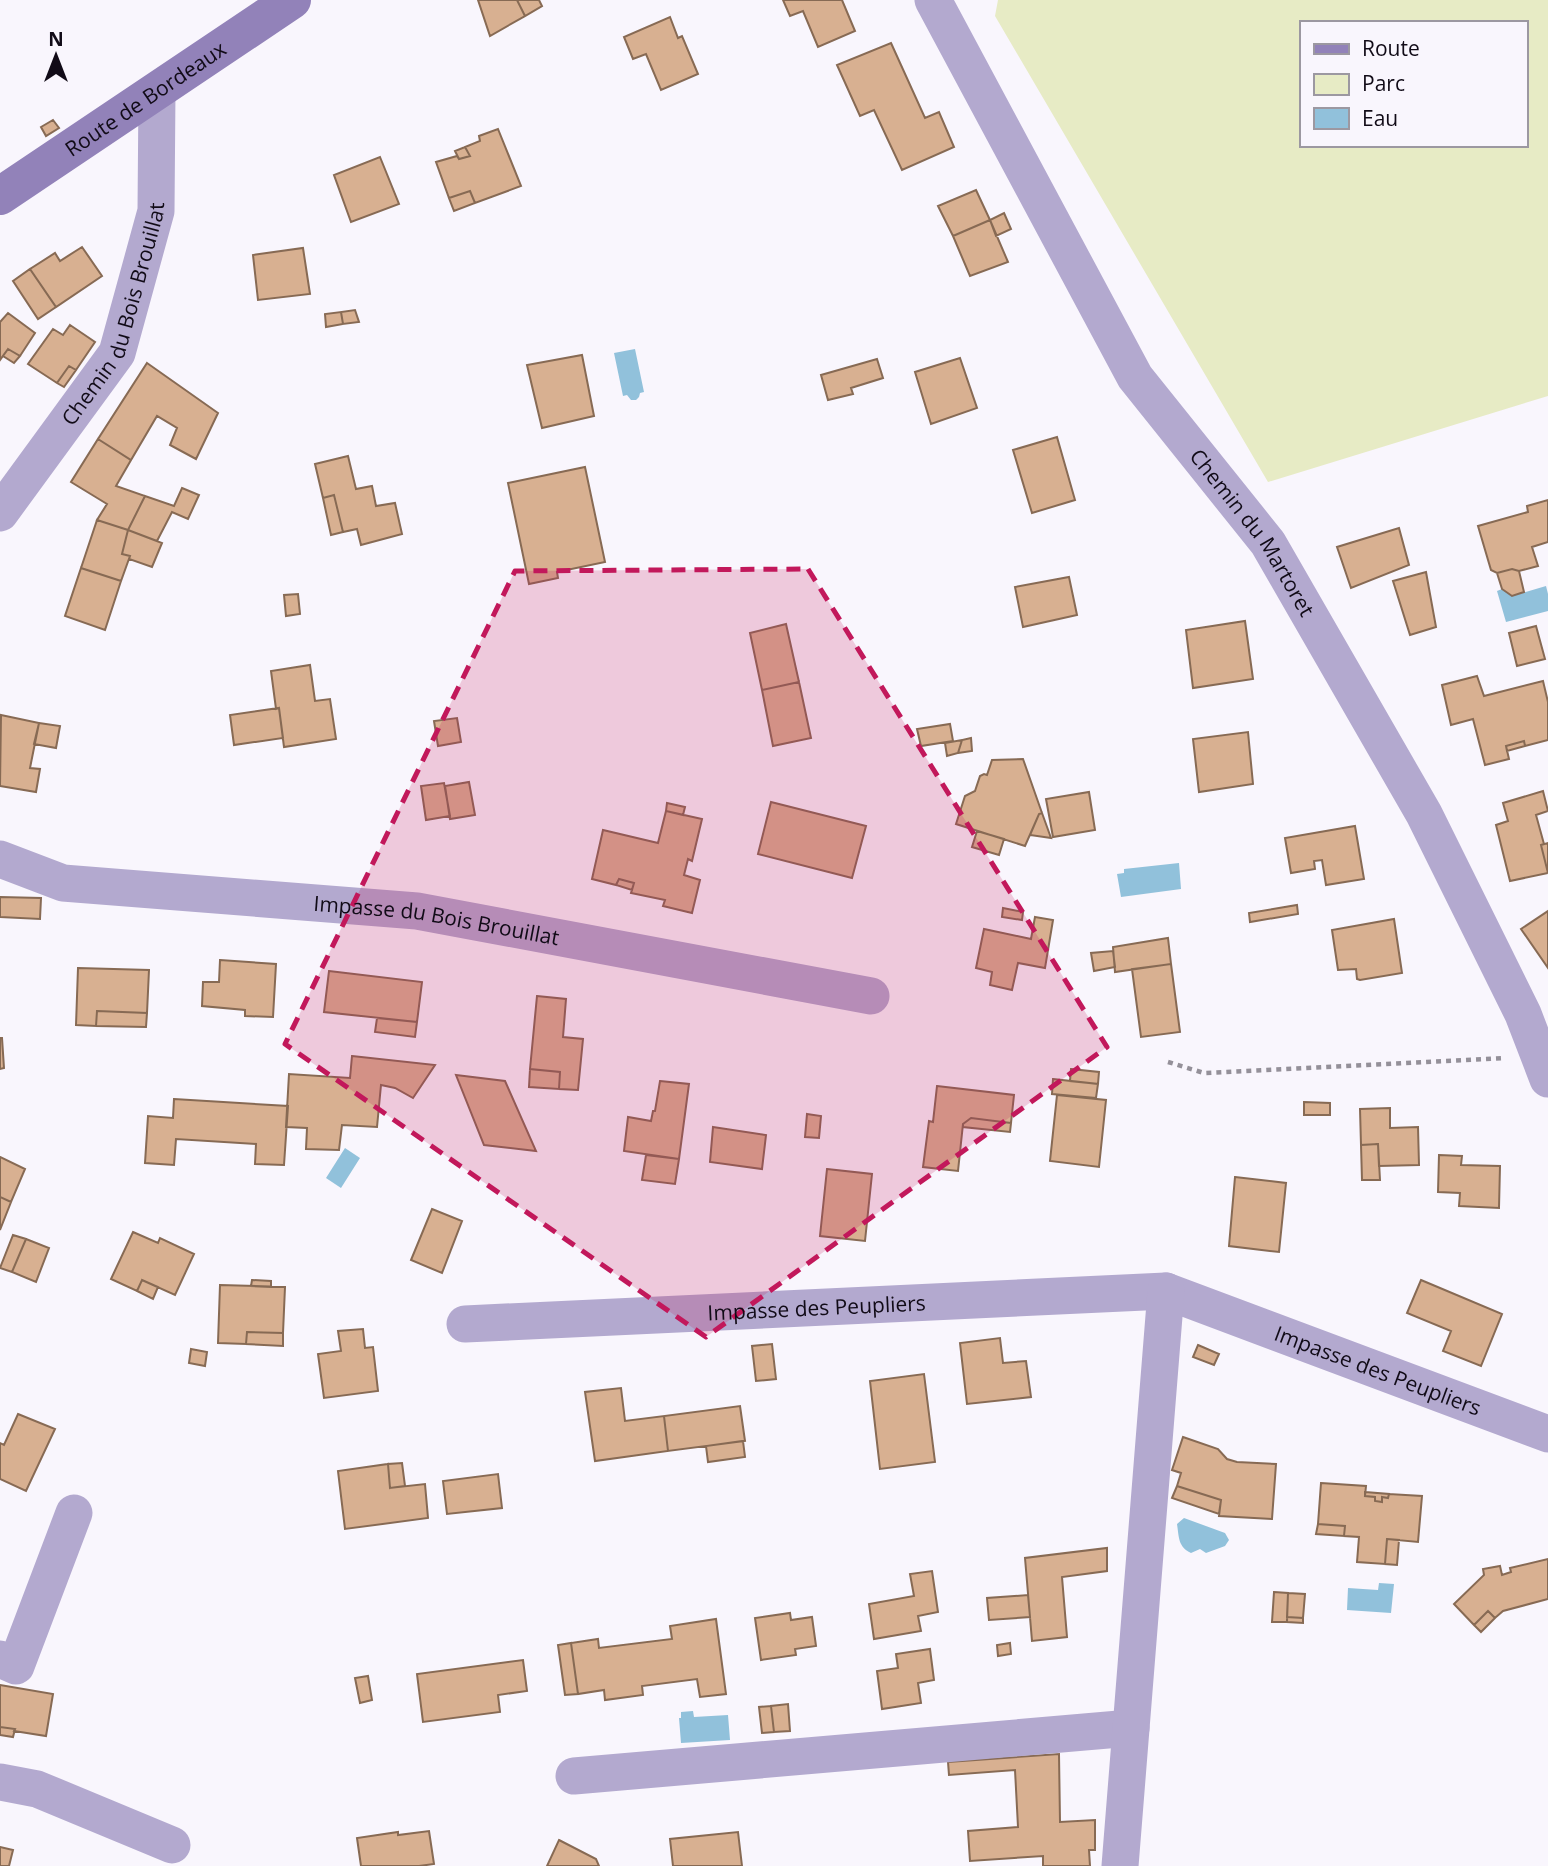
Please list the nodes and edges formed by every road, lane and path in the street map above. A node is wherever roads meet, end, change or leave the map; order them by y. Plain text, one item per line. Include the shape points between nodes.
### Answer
1 (292, 0) edge
2 (933, 0) edge
3 (157, 91) junction
4 (0, 196) edge
5 (0, 513) edge
6 (0, 859) edge
7 (871, 996) dead end
8 (1168, 1062) dead end
9 (1544, 1068) edge
10 (1166, 1291) junction
11 (465, 1324) dead end
12 (1548, 1434) edge
13 (74, 1513) dead end
14 (0, 1659) edge
15 (1131, 1728) junction
16 (574, 1776) dead end
17 (0, 1782) edge
18 (172, 1845) dead end
19 (1120, 1866) edge

1 - 3 main road, Route de Bordeaux
2 - 9 street, Chemin du Martoret via 1135,377 1268,543 1424,814 1523,1014
3 - 4 main road, Route de Bordeaux
3 - 5 street, Chemin du Bois Brouillat via 156,211 117,354
6 - 7 street, Impasse du Bois Brouillat via 64,883 416,911
8 - 9 path via 1204,1073
10 - 11 street, Impasse des Peupliers
10 - 12 street, Impasse des Peupliers
10 - 15 street
13 - 14 street via 16,1666
15 - 16 street
15 - 19 street
17 - 18 street via 37,1789

